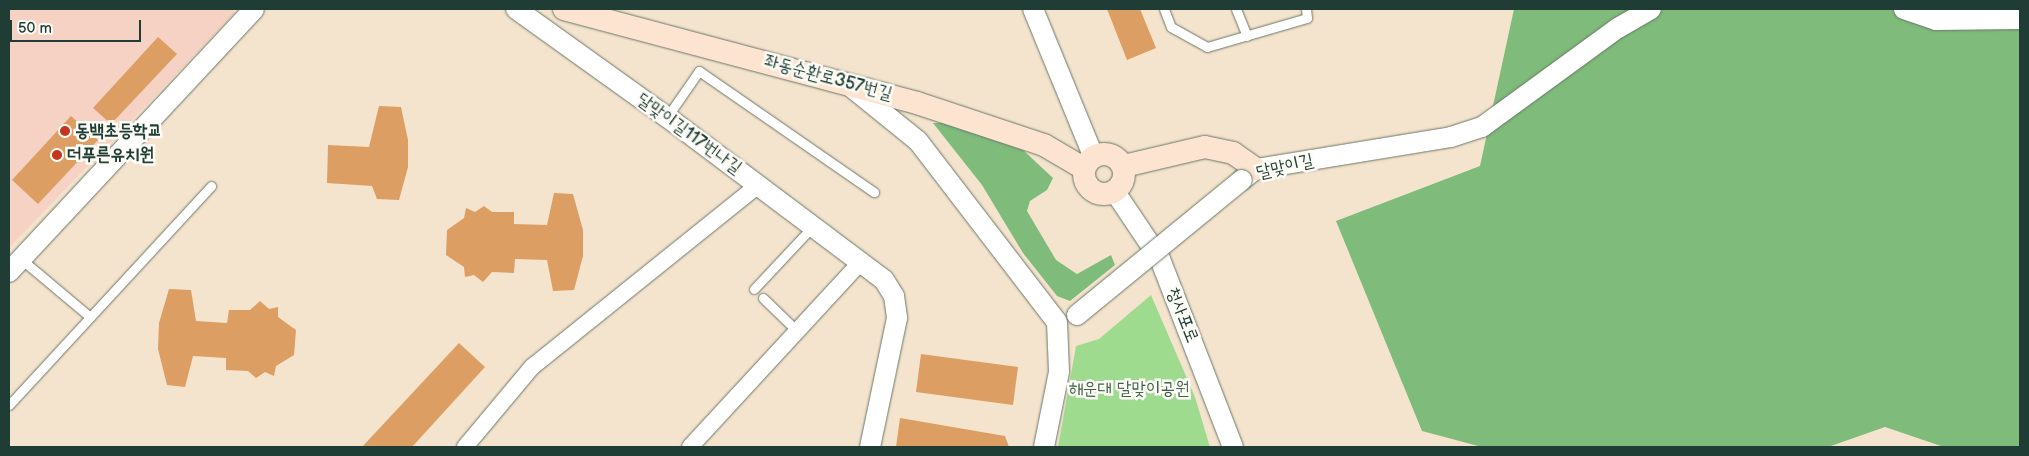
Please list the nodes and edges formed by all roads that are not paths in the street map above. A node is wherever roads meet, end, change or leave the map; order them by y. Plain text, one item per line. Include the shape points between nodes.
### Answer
1 (254, 9) edge
2 (516, 9) edge
3 (564, 9) edge
4 (1033, 9) edge
5 (1164, 9) edge
6 (1236, 9) edge
7 (1306, 9) edge
8 (1651, 9) edge
9 (1904, 9) edge
10 (2020, 19) edge
11 (1248, 36) junction
12 (846, 82) junction
13 (667, 117) junction
14 (1088, 161) junction
15 (1124, 166) junction
16 (1249, 175) junction
17 (758, 185) junction
18 (211, 186) dead end
19 (874, 192) dead end
20 (1115, 192) junction
21 (813, 226) junction
22 (861, 262) junction
23 (15, 265) edge
24 (754, 289) dead end
25 (763, 298) dead end
26 (90, 317) junction
27 (1057, 322) junction
28 (797, 331) junction
29 (9, 405) edge
30 (869, 446) edge
31 (465, 447) edge
32 (690, 447) edge
33 (1044, 447) edge
34 (1233, 447) edge

1 - 23 street
2 - 13 street, 달맞이길117번나길
3 - 12 main road, 좌동순환로357번길
4 - 14 street
5 - 11 lane via 1171,27 1207,47
6 - 11 lane
7 - 11 lane via 1307,18
8 - 16 street, 달맞이길 via 1618,28 1482,127 1451,137
9 - 10 street via 1936,20
12 - 14 main road, 좌동순환로357번길
12 - 27 street via 918,141
13 - 17 street, 달맞이길117번나길
13 - 19 lane via 699,71
14 - 15 main road via 1110,155
14 - 20 main road via 1088,187 1098,193
15 - 16 main road via 1206,147 1233,153
15 - 20 main road via 1122,185
16 - 27 street, 달맞이길, bridge via 1077,315
17 - 21 street, 달맞이길117번나길
17 - 31 street via 532,366
18 - 26 lane
20 - 34 street, 청사포로 via 1160,260
21 - 22 street, 달맞이길117번나길
21 - 24 lane
22 - 28 street
22 - 30 street, 달맞이길117번나길 via 884,280 894,296 897,318
23 - 26 lane
25 - 28 lane
26 - 29 lane
27 - 33 street via 1059,372
28 - 32 street

